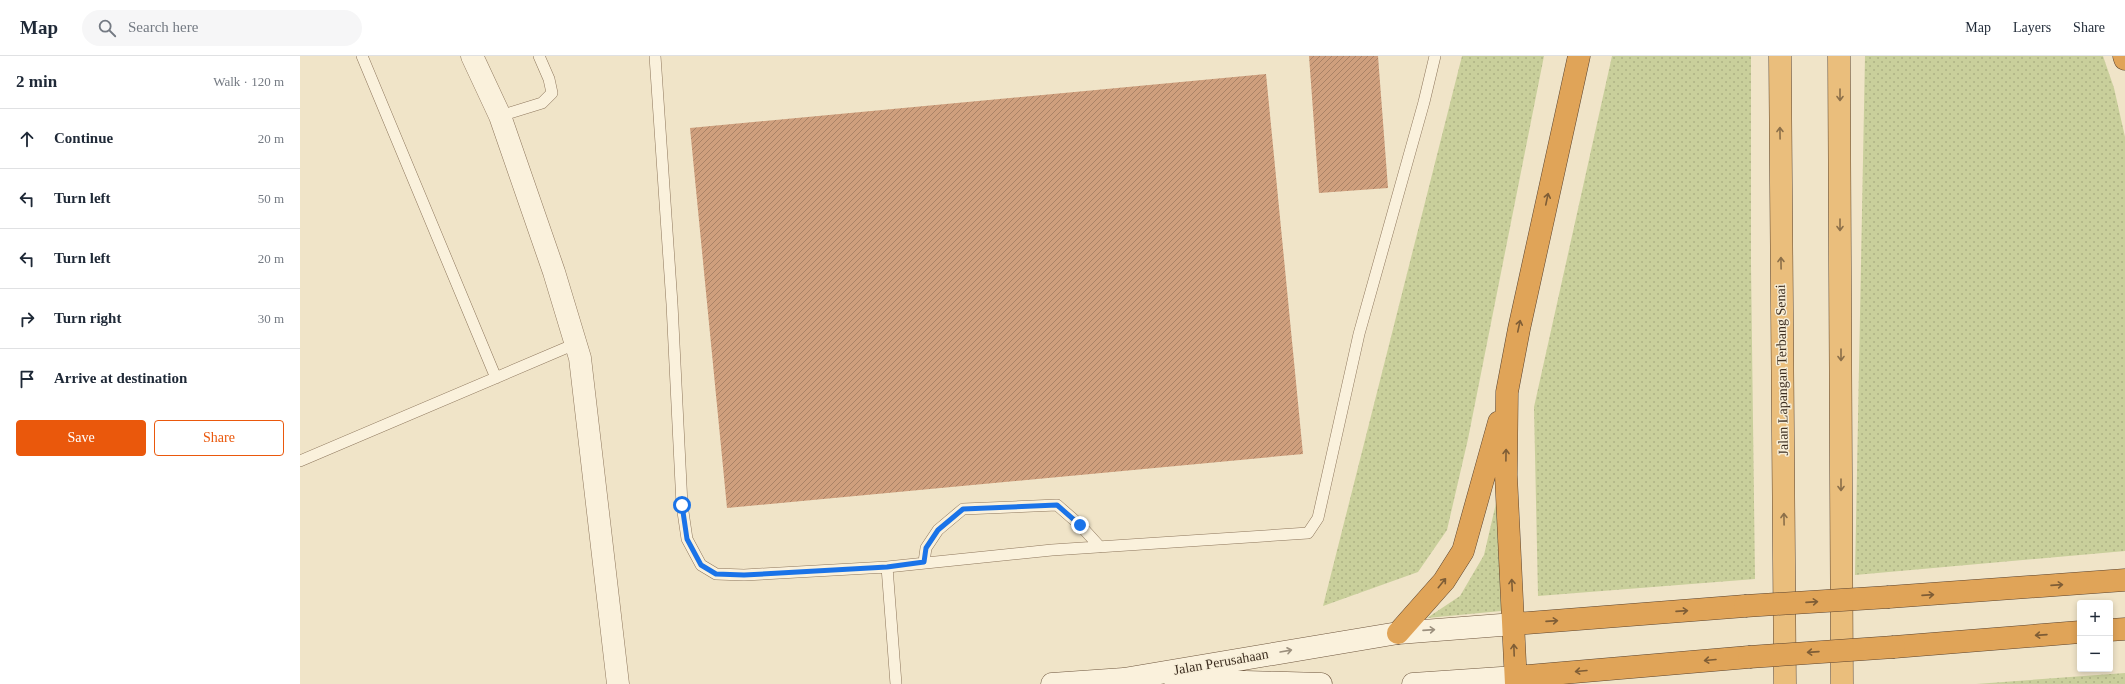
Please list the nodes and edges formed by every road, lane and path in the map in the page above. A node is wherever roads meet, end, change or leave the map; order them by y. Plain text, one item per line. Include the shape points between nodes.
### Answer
1 (362, 56) edge
2 (472, 56) edge
3 (539, 56) edge
4 (655, 56) edge
5 (1435, 56) edge
6 (1579, 56) edge
7 (1780, 56) edge
8 (1840, 56) edge
9 (2124, 56) edge
10 (2125, 59) edge
11 (500, 116) junction
12 (575, 344) junction
13 (496, 378) junction
14 (1507, 392) junction
15 (300, 461) edge
16 (1100, 548) junction
17 (924, 562) junction
18 (887, 567) junction
19 (2125, 580) edge
20 (1514, 624) junction
21 (2125, 628) edge
22 (2113, 630) edge
23 (2077, 632) edge
24 (1398, 633) junction
25 (1124, 679) junction
26 (1516, 680) edge
27 (1091, 683) edge
28 (618, 684) edge
29 (896, 684) edge
30 (1052, 684) edge
31 (1321, 684) edge
32 (1413, 684) edge
33 (1786, 684) edge
34 (1842, 684) edge

1 - 13 lane
2 - 11 main road
3 - 11 lane via 552,93 542,103
4 - 18 lane via 672,304 682,505 687,539 701,565 716,574 744,575
5 - 16 lane via 1359,334 1318,518 1308,533
14 -> 6 highway
33 -> 7 highway, Jalan Lapangan Terbang Senai
8 -> 34 highway
9 - 10 highway
11 - 12 main road via 554,272
12 - 13 lane
12 - 28 main road via 580,358
13 - 15 lane
20 -> 14 highway via 1506,475
24 -> 14 highway via 1444,581 1463,551
16 - 17 lane
16 - 17 lane via 1080,525 1057,505 963,509 938,530 926,548
17 - 18 lane
18 - 29 lane
20 -> 19 highway, bridge
24 -> 20 main road, Jalan Perusahaan
26 -> 20 highway
21 - 22 highway
23 -> 26 highway, bridge via 1749,657
25 -> 24 main road, Jalan Perusahaan
25 - 27 main road
25 - 31 main road, Jalan Perusahaan
26 - 32 main road
27 - 30 main road

